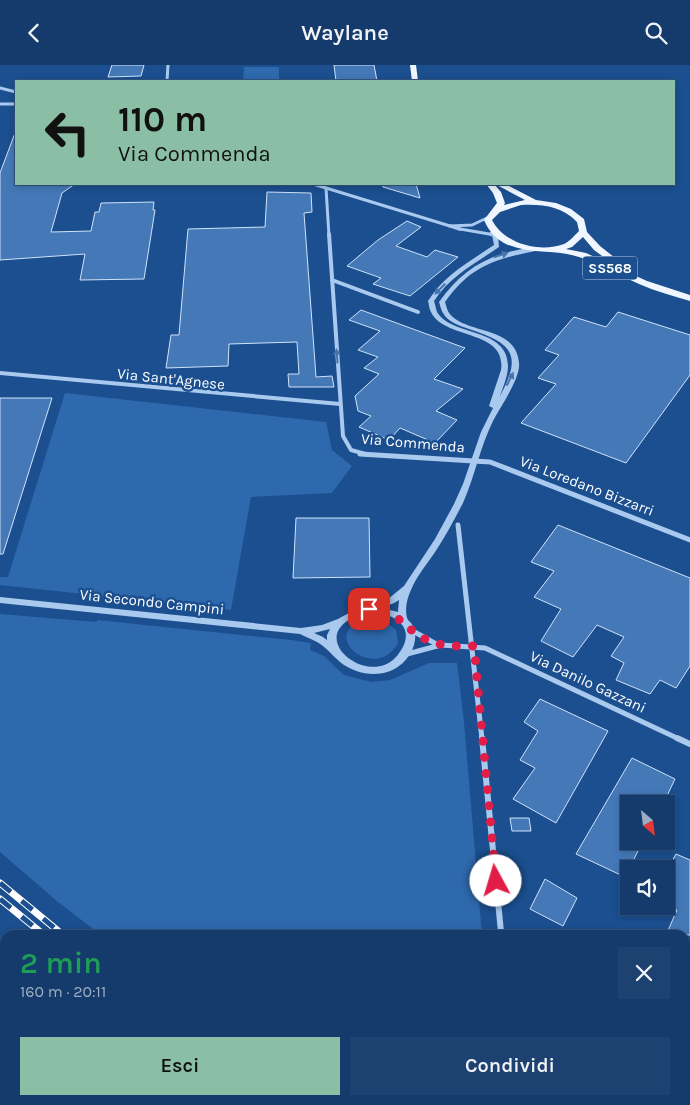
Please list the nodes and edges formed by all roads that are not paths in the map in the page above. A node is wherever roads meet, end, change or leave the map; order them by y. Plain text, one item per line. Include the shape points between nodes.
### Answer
1 (173, 65) edge
2 (413, 65) edge
3 (169, 66) edge
4 (167, 80) edge
5 (415, 80) edge
6 (0, 87) edge
7 (15, 92) edge
8 (0, 104) edge
9 (15, 104) edge
10 (316, 185) edge
11 (491, 185) edge
12 (501, 185) edge
13 (326, 188) junction
14 (535, 202) junction
15 (493, 214) junction
16 (450, 226) junction
17 (460, 229) joint
18 (583, 232) junction
19 (495, 235) junction
20 (552, 248) junction
21 (539, 249) junction
22 (332, 280) junction
23 (666, 290) junction
24 (690, 299) edge
25 (418, 311) dead end
26 (0, 373) edge
27 (340, 405) junction
28 (489, 423) junction
29 (474, 461) junction
30 (458, 525) dead end
31 (690, 540) edge
32 (408, 587) junction
33 (0, 601) edge
34 (369, 609) junction
35 (339, 622) junction
36 (406, 625) junction
37 (301, 631) junction
38 (441, 645) junction
39 (474, 646) junction
40 (407, 654) junction
41 (338, 655) junction
42 (690, 744) edge
43 (504, 930) edge

1 - 3 street
2 - 5 main road
3 - 4 street
6 - 7 street
8 - 9 street
10 - 13 street
11 - 15 main road via 501,203
12 - 14 main road
13 - 16 street
13 - 22 street, Via Commenda
14 - 15 main road via 513,204
14 - 18 main road via 557,206 574,214 583,225
15 - 16 street via 472,225
15 - 19 main road via 489,226
16 - 17 street
17 - 19 street
18 - 20 main road via 570,244
18 - 23 main road, SS568 via 608,257
19 - 21 main road via 514,245
19 -> 28 street via 497,246 443,285 431,301 431,307 439,318 489,341 504,357 505,365
20 - 21 main road
20 - 23 main road, SS568 via 583,255
28 -> 21 street via 515,370 514,354 498,337 449,317 442,302 457,283 486,261 515,251
22 - 25 street
27 -> 22 street, Via Commenda
23 - 24 main road, SS568
26 - 27 street, Via Sant'Agnese
27 - 29 street, Via Commenda via 343,442 355,453
28 - 29 street
29 - 31 street, Via Loredano Bizzarri via 499,465
29 - 32 street, Via Commenda via 439,540
30 - 39 street
32 - 34 street, Via Commenda via 391,601
32 - 36 street, Via Commenda via 402,606
33 - 37 street, Via Secondo Campini
34 - 35 street via 347,615
34 - 36 street via 388,612
35 - 37 street, Via Secondo Campini
35 - 41 street via 332,638
36 - 38 street
36 - 40 street via 411,639
37 - 41 street, Via Secondo Campini via 320,639
38 - 39 street
38 - 40 street
39 - 42 street, Via Danilo Gazzani via 490,650
39 - 43 street via 484,772
40 - 41 street via 391,666 368,670 356,667

